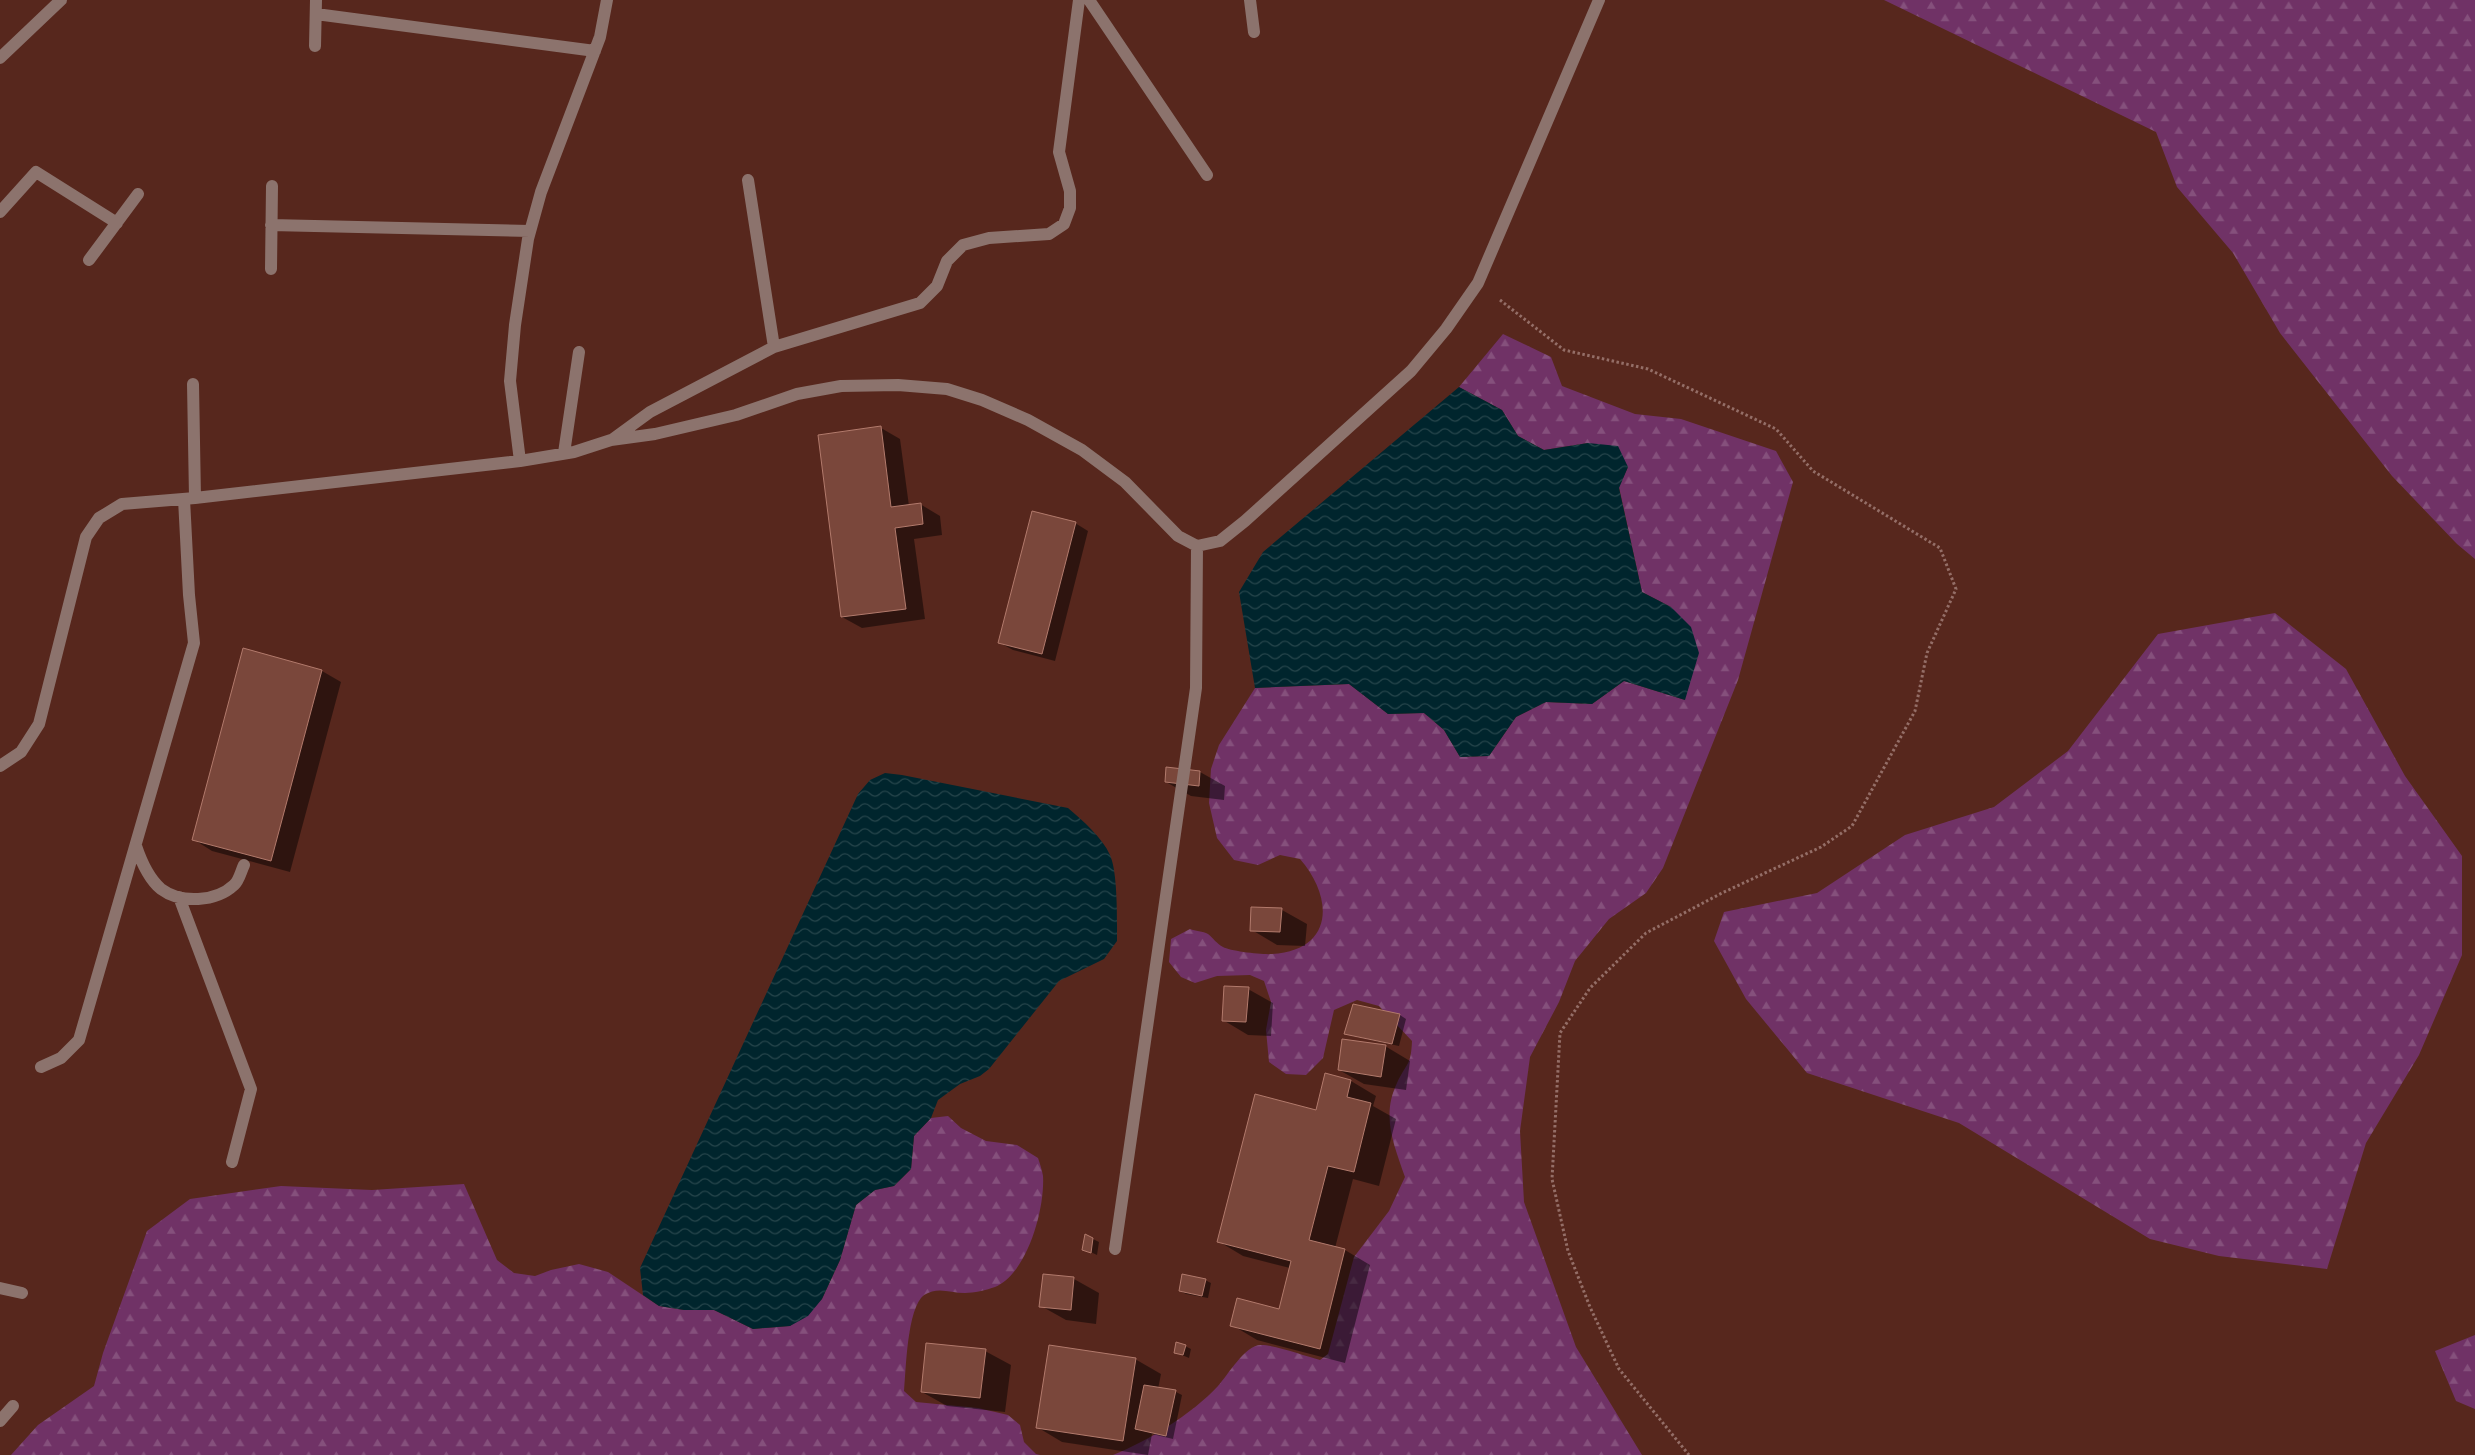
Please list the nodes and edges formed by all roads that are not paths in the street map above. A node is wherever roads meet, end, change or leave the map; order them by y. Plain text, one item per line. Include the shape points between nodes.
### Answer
1 (61, 0) edge
2 (316, 0) edge
3 (607, 0) edge
4 (1079, 0) edge
5 (1089, 0) edge
6 (1250, 0) edge
7 (1600, 0) edge
8 (316, 14) junction
9 (1254, 32) dead end
10 (315, 46) dead end
11 (595, 51) junction
12 (0, 58) edge
13 (1207, 174) dead end
14 (748, 180) dead end
15 (272, 186) dead end
16 (138, 194) dead end
17 (0, 212) edge
18 (117, 223) junction
19 (272, 225) junction
20 (530, 231) junction
21 (89, 260) dead end
22 (271, 269) dead end
23 (774, 347) junction
24 (579, 352) dead end
25 (193, 384) dead end
26 (611, 440) junction
27 (564, 454) junction
28 (520, 461) junction
29 (190, 499) junction
30 (1197, 546) junction
31 (0, 766) edge
32 (136, 846) junction
33 (244, 865) dead end
34 (179, 897) junction
35 (41, 1067) dead end
36 (232, 1162) dead end
37 (1115, 1249) dead end
38 (0, 1288) edge
39 (22, 1294) dead end
40 (13, 1406) dead end
41 (0, 1421) edge

1 - 12 street
2 - 8 street
3 - 11 street
4 - 23 street via 1059,152 1070,191 1070,208 1064,224 1049,234 989,238 963,245 947,261 937,286 920,303
5 - 13 street
6 - 9 street
7 - 30 street via 1478,283 1446,329 1411,371 1245,521 1220,541
8 - 10 street
8 - 11 street
11 - 20 street via 541,192
14 - 23 street
15 - 19 street
16 - 18 street
17 - 18 street via 36,172
18 - 21 street
19 - 20 street
19 - 22 street
20 - 28 street via 514,325 510,381
23 - 26 street via 650,412
24 - 27 street
25 - 29 street
26 - 27 street
26 - 30 street via 655,434 736,415 798,394 841,386 898,385 947,389 1028,420 1082,450 1125,482 1178,536
27 - 28 street
28 - 29 street
29 - 31 street via 122,504 99,518 86,538 39,724 21,752
29 - 32 street via 189,595 194,643
30 - 37 street via 1196,688
32 - 34 street via 148,873 162,889
32 - 35 street via 79,1040 61,1058
33 - 34 street via 236,884 225,892 208,898
34 - 36 street via 251,1089
38 - 39 street
40 - 41 street

